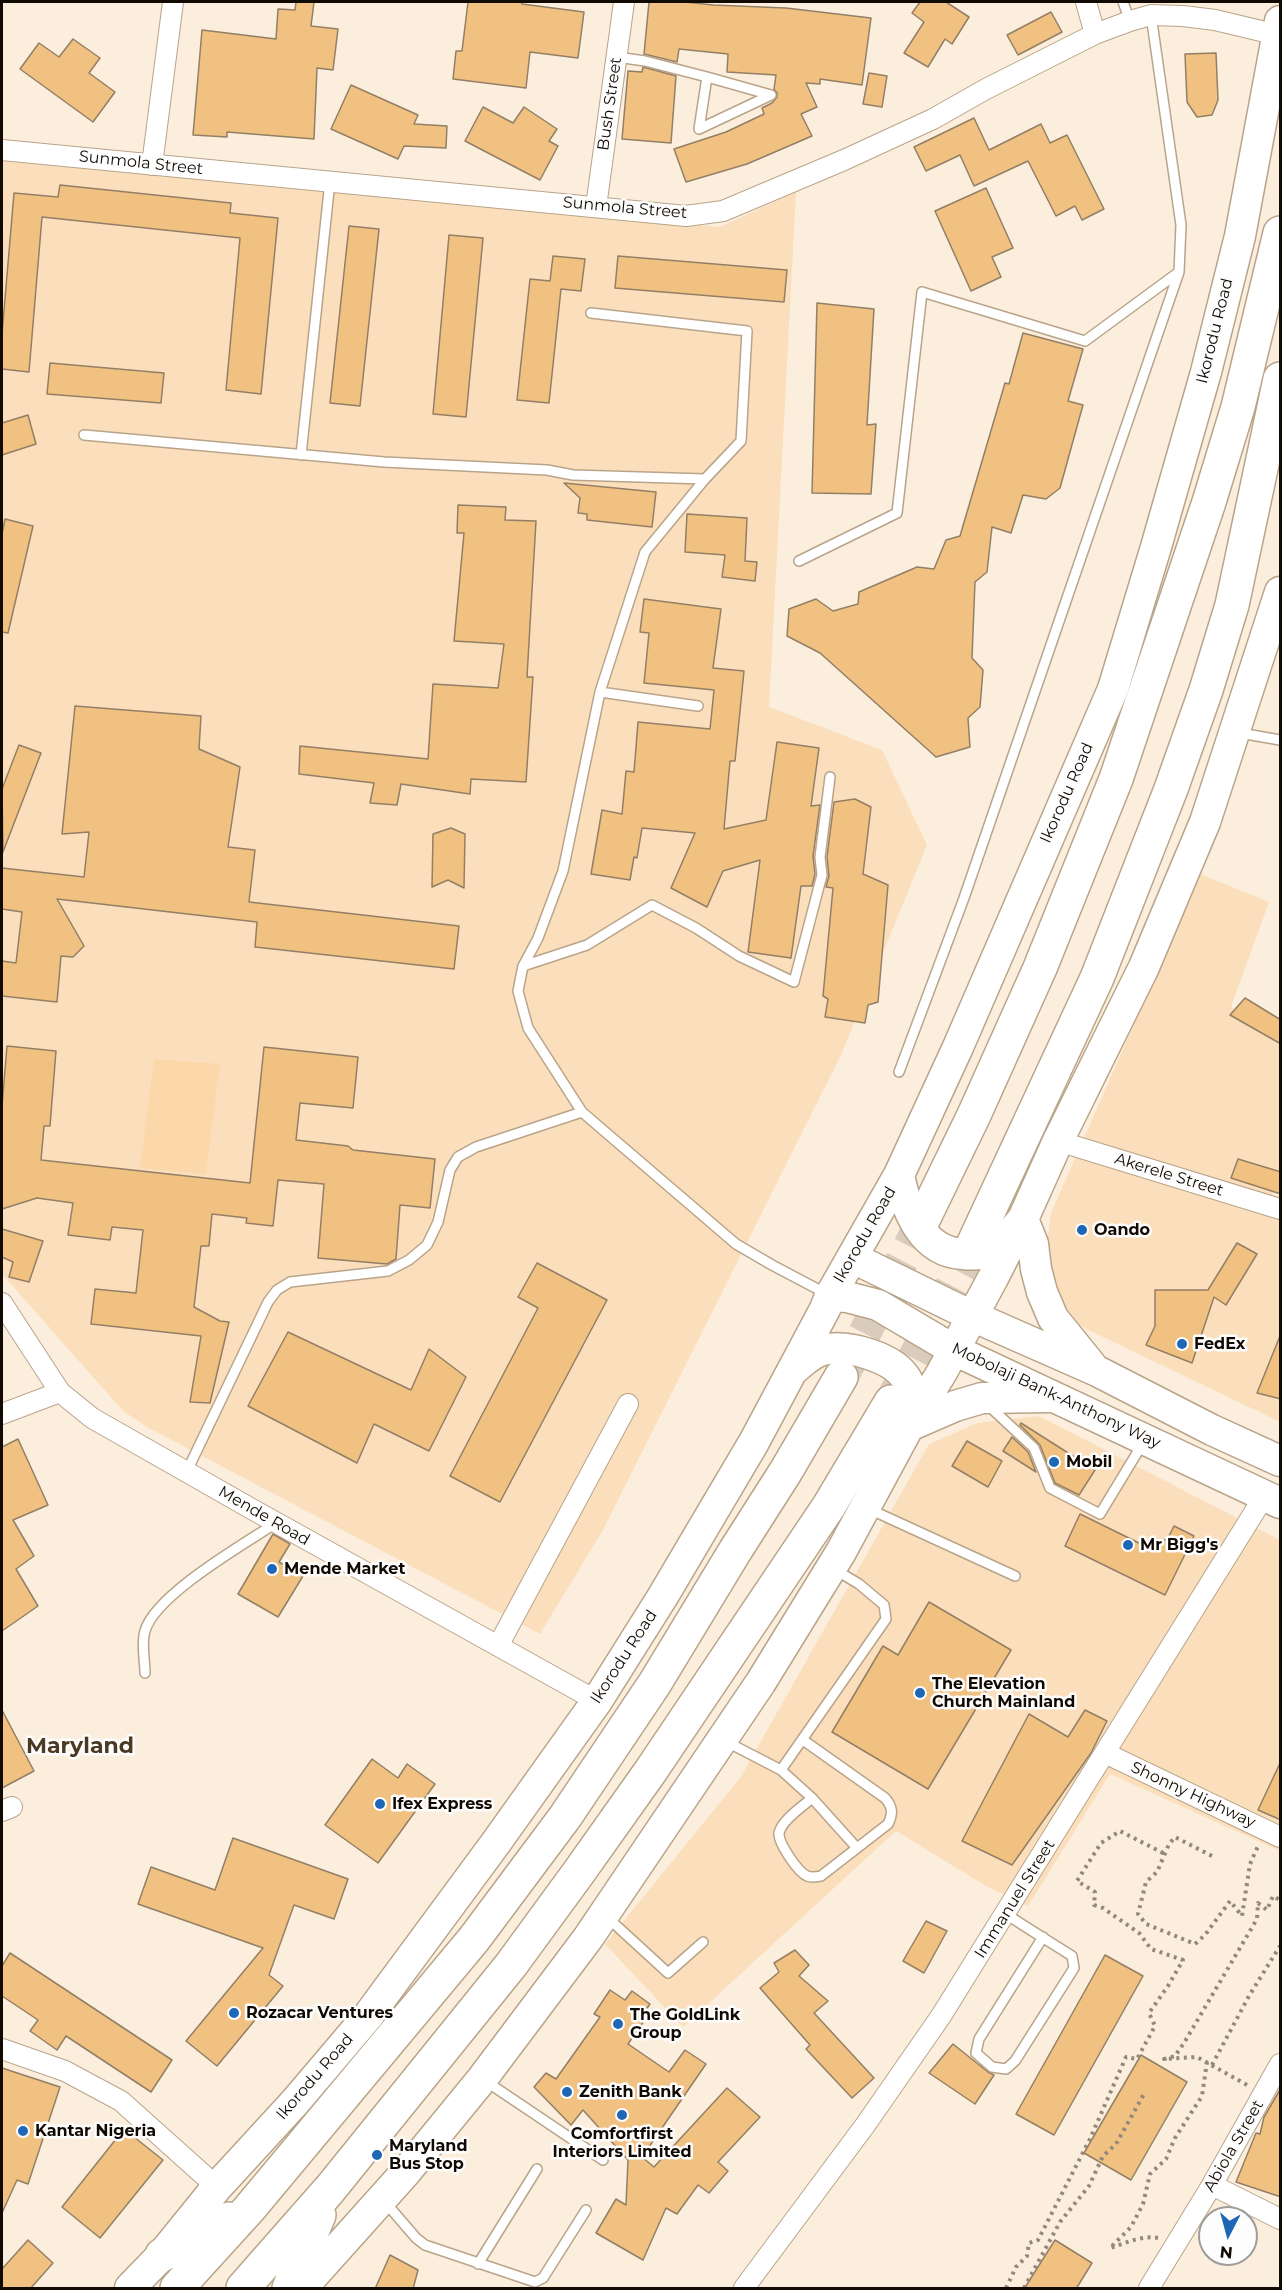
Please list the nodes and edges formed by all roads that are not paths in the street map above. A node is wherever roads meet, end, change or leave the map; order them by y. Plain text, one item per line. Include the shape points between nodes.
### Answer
1 (173, 2) edge
2 (624, 2) edge
3 (1086, 2) edge
4 (1123, 2) edge
5 (1151, 15) junction
6 (1130, 21) junction
7 (1279, 28) edge
8 (1095, 34) junction
9 (617, 57) junction
10 (707, 77) junction
11 (2, 150) edge
12 (152, 165) junction
13 (330, 182) junction
14 (596, 207) junction
15 (1281, 233) edge
16 (1179, 272) junction
17 (591, 313) dead end
18 (1281, 379) edge
19 (84, 435) dead end
20 (301, 455) junction
21 (705, 479) junction
22 (799, 561) dead end
23 (1281, 592) edge
24 (600, 692) junction
25 (698, 706) dead end
26 (1234, 732) junction
27 (1281, 740) edge
28 (830, 777) dead end
29 (523, 966) junction
30 (899, 1072) dead end
31 (582, 1112) junction
32 (1058, 1141) junction
33 (899, 1175) junction
34 (1281, 1209) edge
35 (1023, 1219) junction
36 (921, 1224) tunnel mouth
37 (971, 1249) tunnel mouth
38 (853, 1258) junction
39 (830, 1296) junction
40 (2, 1303) edge
41 (972, 1316) junction
42 (954, 1350) junction
43 (793, 1370) junction
44 (1097, 1371) junction
45 (841, 1377) tunnel mouth
46 (60, 1392) junction
47 (1054, 1397) junction
48 (982, 1398) junction
49 (628, 1404) dead end
50 (2, 1414) edge
51 (900, 1414) junction
52 (1146, 1439) junction
53 (1281, 1461) edge
54 (187, 1471) junction
55 (1273, 1499) edge
56 (864, 1507) junction
57 (276, 1523) junction
58 (832, 1567) junction
59 (1015, 1576) dead end
60 (498, 1646) junction
61 (145, 1673) dead end
62 (597, 1701) junction
63 (722, 1740) junction
64 (803, 1740) junction
65 (1105, 1753) junction
66 (781, 1770) junction
67 (812, 1798) junction
68 (1274, 1834) edge
69 (857, 1848) junction
70 (604, 1914) junction
71 (1006, 1914) junction
72 (1043, 1937) junction
73 (703, 1942) dead end
74 (2, 2049) edge
75 (1281, 2064) edge
76 (482, 2079) junction
77 (603, 2160) dead end
78 (537, 2169) dead end
79 (1212, 2185) junction
80 (217, 2187) junction
81 (330, 2188) junction
82 (382, 2199) junction
83 (249, 2209) junction
84 (586, 2210) dead end
85 (1281, 2219) edge
86 (162, 2255) junction
87 (478, 2264) junction
88 (130, 2289) edge
89 (177, 2289) edge
90 (243, 2289) edge
91 (289, 2289) edge
92 (302, 2289) edge
93 (744, 2289) edge
94 (1149, 2289) edge

1 - 12 street
2 - 9 street, Bush Street
3 - 8 street
4 - 6 lane
5 - 6 street, Sunmola Street
5 - 7 street, Sunmola Street
5 - 16 lane via 1181,225
6 - 8 street, Sunmola Street
7 - 33 main road, Ikorodu Road via 1240,236 1206,372 1113,689
8 - 14 street, Sunmola Street via 933,119 723,211 686,216
9 - 10 lane
9 - 14 street, Bush Street
10 - 10 lane via 699,129 771,95 718,80
11 - 12 street, Sunmola Street
12 - 13 street, Sunmola Street
13 - 14 street, Sunmola Street
13 - 20 lane
15 - 36 highway via 1232,428 1116,779 1040,968
16 - 22 lane via 1085,341 922,292 897,513
16 - 30 lane via 964,898
17 - 21 lane via 747,331 741,441
18 - 37 highway via 1232,605 1175,778 1097,978
19 - 20 lane
20 - 21 lane via 547,470 573,475
21 - 24 lane via 645,552
23 - 26 main road
24 - 25 lane
24 - 29 lane via 563,871
26 - 27 lane
26 - 32 main road via 1205,822 1144,967
28 - 29 lane via 820,857 822,875 794,982 739,956 652,905 587,945
29 - 31 lane via 518,991 528,1028
31 - 39 lane via 736,1244
31 - 54 lane via 476,1147 458,1157 450,1170 438,1222 427,1245 409,1260 388,1270 290,1282 277,1290
32 - 34 street, Akerele Street
32 - 35 main road
33 - 35 main road via 912,1218 927,1239 946,1252 989,1252
33 - 38 main road, Ikorodu Road
35 - 41 main road
35 - 44 main road via 1053,1318
38 - 39 main road, Ikorodu Road
38 - 41 main road
39 - 42 main road, Mobolaji Bank-Anthony Way via 878,1305
39 - 43 main road, Ikorodu Road
40 - 46 street, Mende Road
41 - 42 main road
41 - 44 main road
42 - 47 main road, Mobolaji Bank-Anthony Way
42 - 51 main road
43 - 51 main road via 810,1355 825,1349 858,1350 879,1358 907,1380 911,1400
43 - 62 main road, Ikorodu Road via 703,1529
44 - 53 main road
45 - 83 highway, Ikorodu Road via 655,1683 565,1817 474,1939
46 - 50 street
46 - 54 street, Mende Road via 92,1418
47 - 48 main road
47 - 52 main road, Mobolaji Bank-Anthony Way
48 - 51 main road
48 - 52 lane via 1034,1448 1050,1488 1100,1514
49 - 60 street
51 - 56 main road
51 - 81 highway via 829,1506 650,1772 511,1965
52 - 55 main road, Mobolaji Bank-Anthony Way
54 - 57 street, Mende Road
55 - 65 street, Immanuel Street
56 - 58 main road
56 - 59 lane
57 - 60 street, Mende Road
57 - 61 lane via 198,1574 160,1606 145,1631
58 - 63 main road
58 - 64 lane via 884,1605 886,1619
60 - 62 street, Mende Road
62 - 80 main road, Ikorodu Road via 368,2016
63 - 66 lane
63 - 70 main road
64 - 66 lane
64 - 69 lane via 890,1804 892,1815 888,1824
65 - 68 street, Shonny Highway
65 - 71 street, Immanuel Street
66 - 67 lane
67 - 69 lane
67 - 69 lane via 779,1832 780,1842 804,1875 821,1875
70 - 73 lane via 668,1973
70 - 76 main road
71 - 72 lane
71 - 93 street, Immanuel Street via 928,2036
72 - 72 lane via 1072,1956 1074,1968 1015,2061 1006,2069 992,2067 976,2053 979,2039
74 - 80 street via 65,2071 121,2101
75 - 79 street, Abiola Street
76 - 77 lane
76 - 82 main road
78 - 87 lane
79 - 85 street
79 - 94 street, Abiola Street
80 - 86 main road, Ikorodu Road
81 - 90 highway
81 - 91 highway
82 - 87 lane via 425,2245
82 - 92 main road
83 - 86 highway
83 - 89 highway, Ikorodu Road
84 - 87 lane via 543,2278 526,2281
86 - 88 main road, Ikorodu Road

